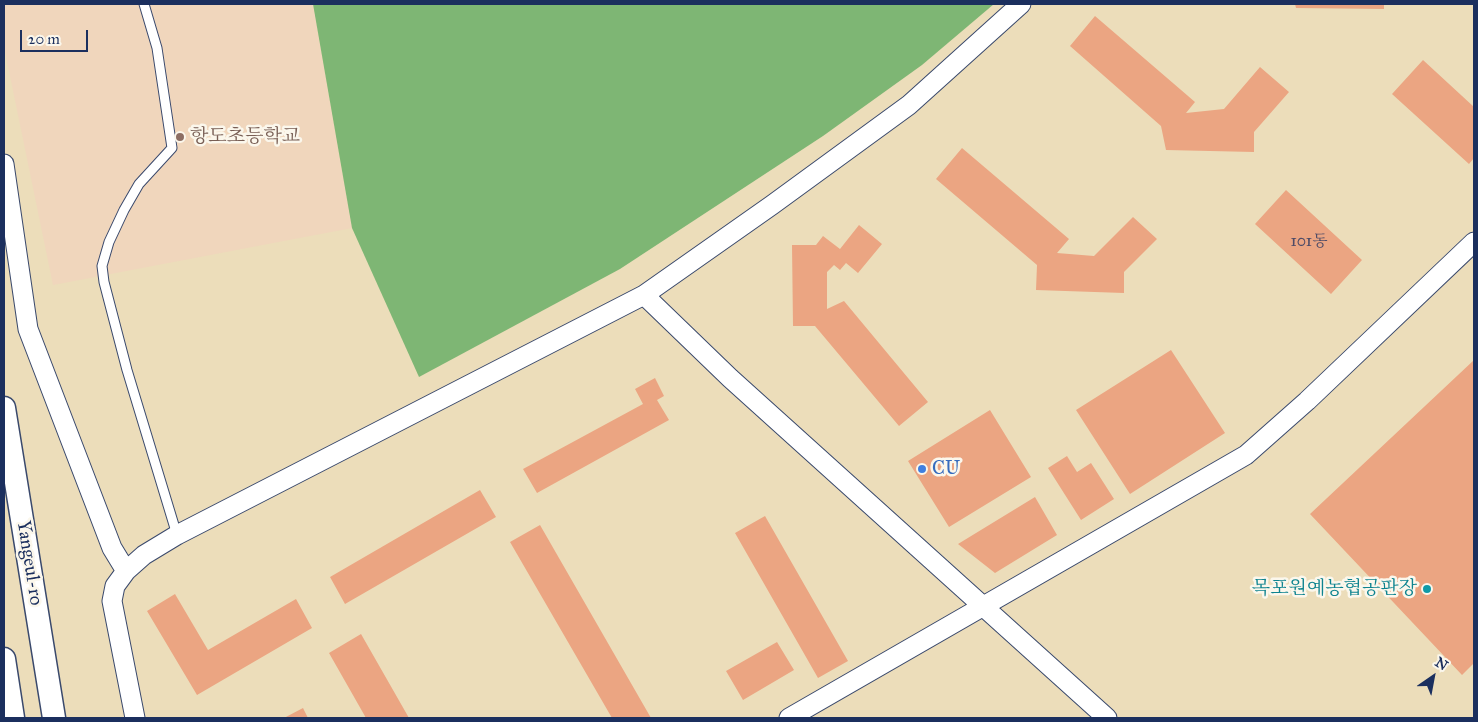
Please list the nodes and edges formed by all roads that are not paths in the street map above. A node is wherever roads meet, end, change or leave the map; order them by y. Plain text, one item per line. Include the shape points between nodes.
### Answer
1 (144, 4) edge
2 (1020, 4) edge
3 (4, 164) edge
4 (1474, 242) edge
5 (644, 295) junction
6 (4, 408) edge
7 (177, 535) junction
8 (126, 571) junction
9 (982, 607) junction
10 (4, 659) edge
11 (13, 718) edge
12 (54, 718) edge
13 (135, 718) edge
14 (789, 718) edge
15 (1107, 718) edge

1 - 7 lane via 157,48 172,148 140,184 124,210 102,266 127,370
2 - 5 street via 909,104
3 - 8 street via 28,329 112,548
4 - 9 street via 1246,455
5 - 7 street
5 - 9 street via 730,378
6 - 12 street, Yangeul-ro
7 - 8 street via 144,555
8 - 13 street via 115,586 112,601
9 - 14 street
9 - 15 street
10 - 11 street

